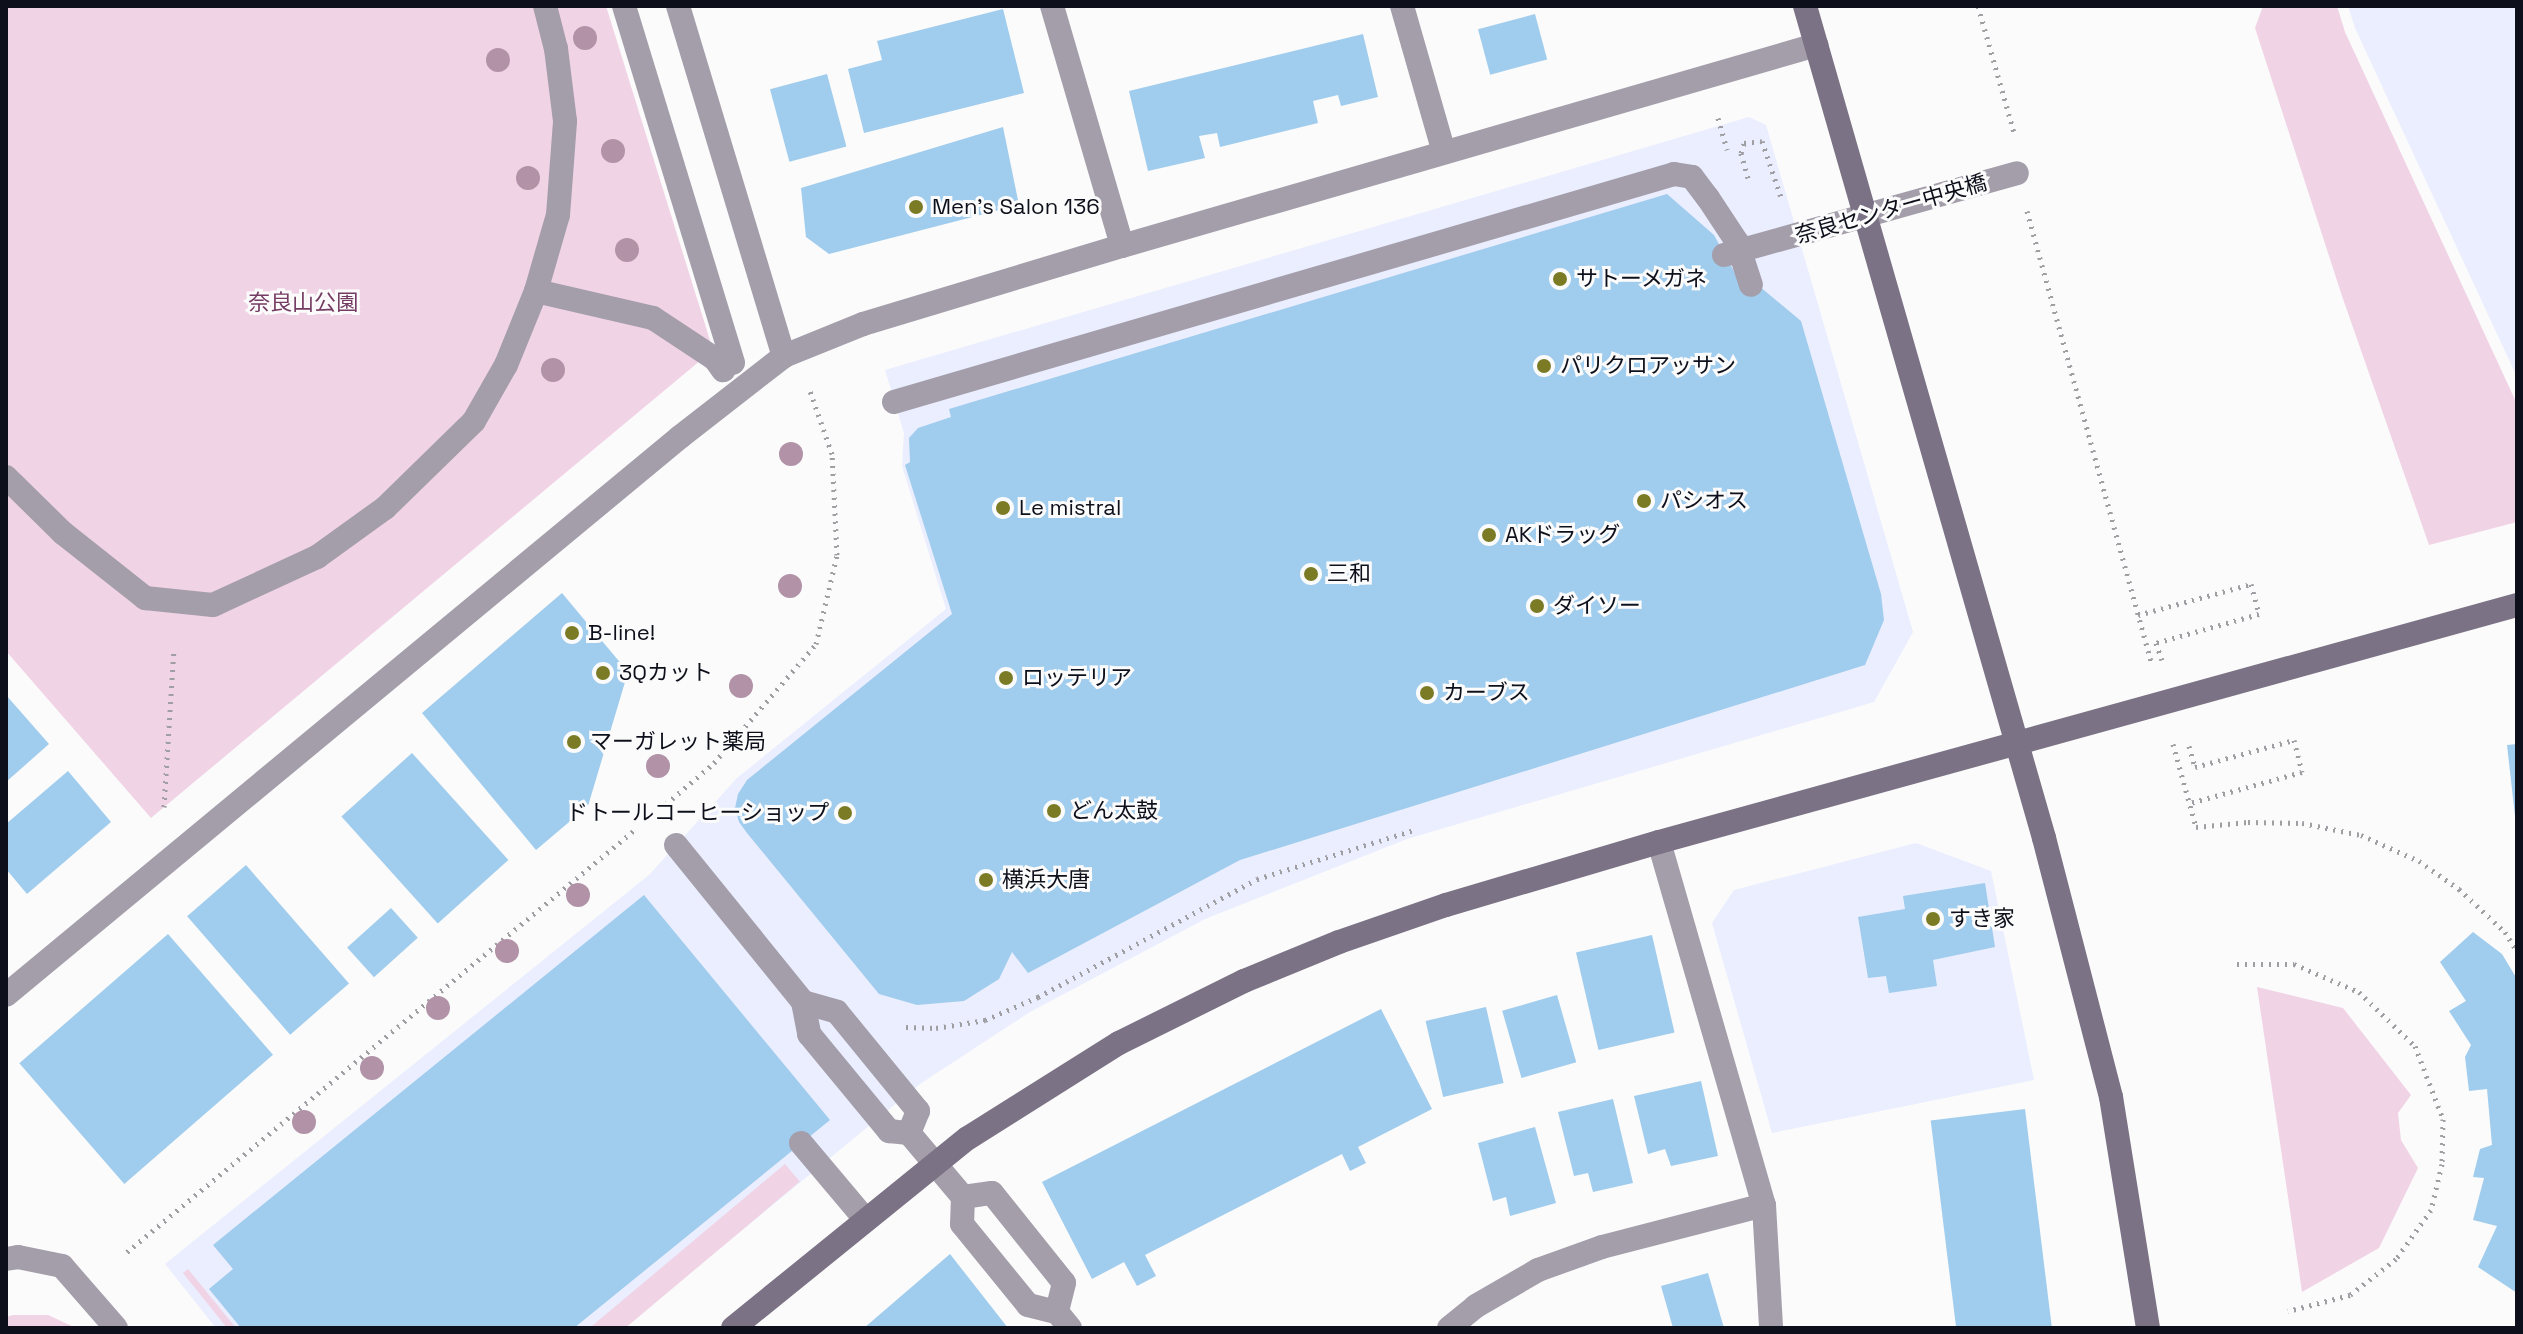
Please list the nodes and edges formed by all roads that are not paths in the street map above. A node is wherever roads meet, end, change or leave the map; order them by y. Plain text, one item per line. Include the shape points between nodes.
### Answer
1 (545, 6) edge
2 (624, 6) edge
3 (678, 6) edge
4 (1052, 6) edge
5 (1402, 6) edge
6 (1805, 6) edge
7 (1816, 45) junction
8 (1444, 152) junction
9 (2017, 173) road end
10 (1122, 246) junction
11 (1743, 250) junction
12 (1751, 285) dead end
13 (536, 291) junction
14 (790, 354) junction
15 (894, 402) dead end
16 (6, 477) edge
17 (2517, 605) edge
18 (2018, 744) junction
19 (1659, 842) junction
20 (676, 845) dead end
21 (6, 993) edge
22 (803, 1002) junction
23 (909, 1133) junction
24 (801, 1143) dead end
25 (963, 1197) junction
26 (1764, 1205) junction
27 (865, 1219) junction
28 (6, 1259) edge
29 (1064, 1320) edge
30 (116, 1328) edge
31 (733, 1328) edge
32 (1449, 1328) edge
33 (1771, 1328) edge
34 (2148, 1328) edge

1 - 13 street via 565,121 558,215
2 - 13 street via 728,367 653,318
3 - 14 street
4 - 10 street
5 - 8 street
6 - 7 street
7 - 8 street
7 - 18 street
8 - 10 street
9 - 11 street, 奈良センター中央橋
10 - 14 street via 863,324
11 - 12 street
11 - 15 street via 1692,177 1674,174
13 - 16 street via 506,365 474,421 385,508 317,557 213,605 145,598 63,533
14 - 21 street via 667,447
17 - 18 street
18 - 19 street
18 - 34 street via 2111,1097
19 - 26 street
19 - 27 street via 1446,905 1244,981 1119,1043 968,1138
20 - 22 street
22 - 23 street via 809,1034 889,1131
22 - 23 street via 837,1012 918,1111
23 - 25 street
24 - 27 street
25 - 29 street via 962,1224 1028,1305
25 - 29 street via 992,1193 1064,1283
26 - 32 street via 1602,1247 1538,1270
26 - 33 street
27 - 31 street
28 - 30 street via 62,1266

